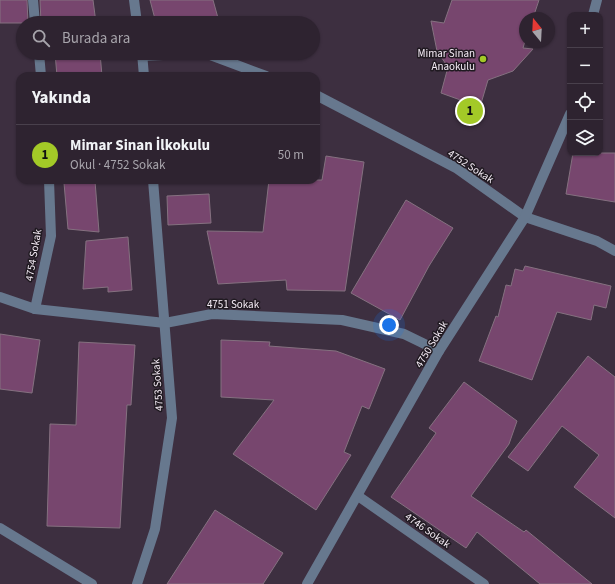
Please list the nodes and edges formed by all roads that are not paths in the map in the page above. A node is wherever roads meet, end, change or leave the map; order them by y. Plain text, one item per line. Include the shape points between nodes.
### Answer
1 (33, 0) edge
2 (134, 0) edge
3 (597, 0) edge
4 (594, 12) edge
5 (34, 16) edge
6 (137, 16) edge
7 (40, 60) edge
8 (142, 60) edge
9 (223, 60) edge
10 (41, 72) edge
11 (144, 72) edge
12 (255, 72) edge
13 (320, 97) edge
14 (567, 120) edge
15 (49, 184) edge
16 (153, 184) edge
17 (525, 217) junction
18 (615, 251) edge
19 (0, 297) edge
20 (35, 309) junction
21 (165, 323) junction
22 (439, 351) junction
23 (358, 496) junction
24 (0, 528) edge
25 (92, 584) edge
26 (137, 584) edge
27 (307, 584) edge
28 (484, 584) edge

1 - 5 street
2 - 6 street
3 - 4 street
7 - 10 street
8 - 11 street
9 - 12 street
13 - 17 street, 4752 Sokak via 456,168
14 - 17 street, 4750 Sokak
15 - 20 street, 4754 Sokak via 51,236
16 - 21 street, 4753 Sokak
17 - 18 street, 4752 Sokak via 597,241
17 - 22 street, 4750 Sokak
19 - 20 street, 4751 Sokak
20 - 21 street, 4751 Sokak
21 - 22 street, 4751 Sokak via 212,314 342,320 404,334
21 - 26 street, 4753 Sokak via 172,418 156,529
22 - 23 street, 4750 Sokak
23 - 27 street, 4750 Sokak
23 - 28 street, 4746 Sokak
24 - 25 street

